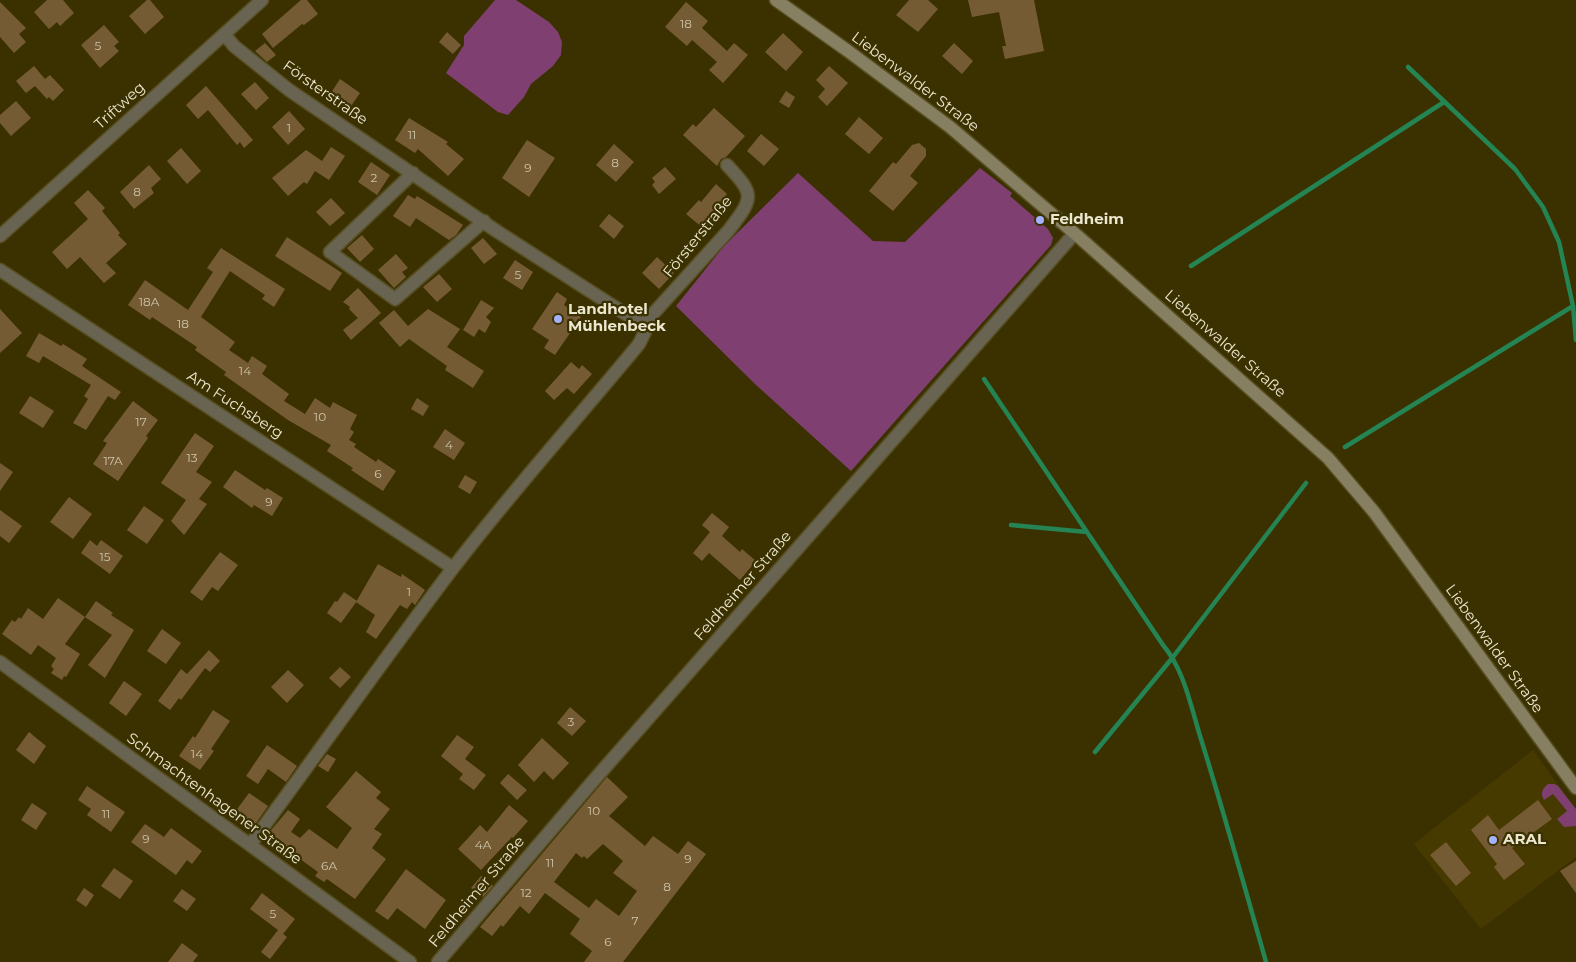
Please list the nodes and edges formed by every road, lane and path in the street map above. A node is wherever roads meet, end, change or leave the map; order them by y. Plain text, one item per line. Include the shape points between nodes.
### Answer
1 (262, 0) edge
2 (776, 0) edge
3 (224, 34) junction
4 (727, 164) dead end
5 (413, 174) junction
6 (484, 221) junction
7 (1074, 234) junction
8 (0, 236) edge
9 (0, 270) edge
10 (640, 324) junction
11 (453, 568) junction
12 (0, 662) edge
13 (1576, 788) edge
14 (250, 845) junction
15 (410, 962) edge
16 (438, 962) edge

1 - 3 street, Triftweg
2 - 7 main road, Liebenwalder Straße via 926,108
3 - 5 street, Försterstraße via 234,46 289,90
3 - 8 street, Triftweg
4 - 10 street, Försterstraße via 748,193 742,213
5 - 6 street, Försterstraße
5 - 6 street via 330,252 396,299
6 - 10 street, Försterstraße
7 - 13 main road, Liebenwalder Straße via 1328,458 1374,512
7 - 16 street, Feldheimer Straße
9 - 11 street, Am Fuchsberg
10 - 11 street via 645,332 639,344
11 - 14 street
12 - 14 street, Schmachtenhagener Straße
14 - 15 street, Schmachtenhagener Straße

